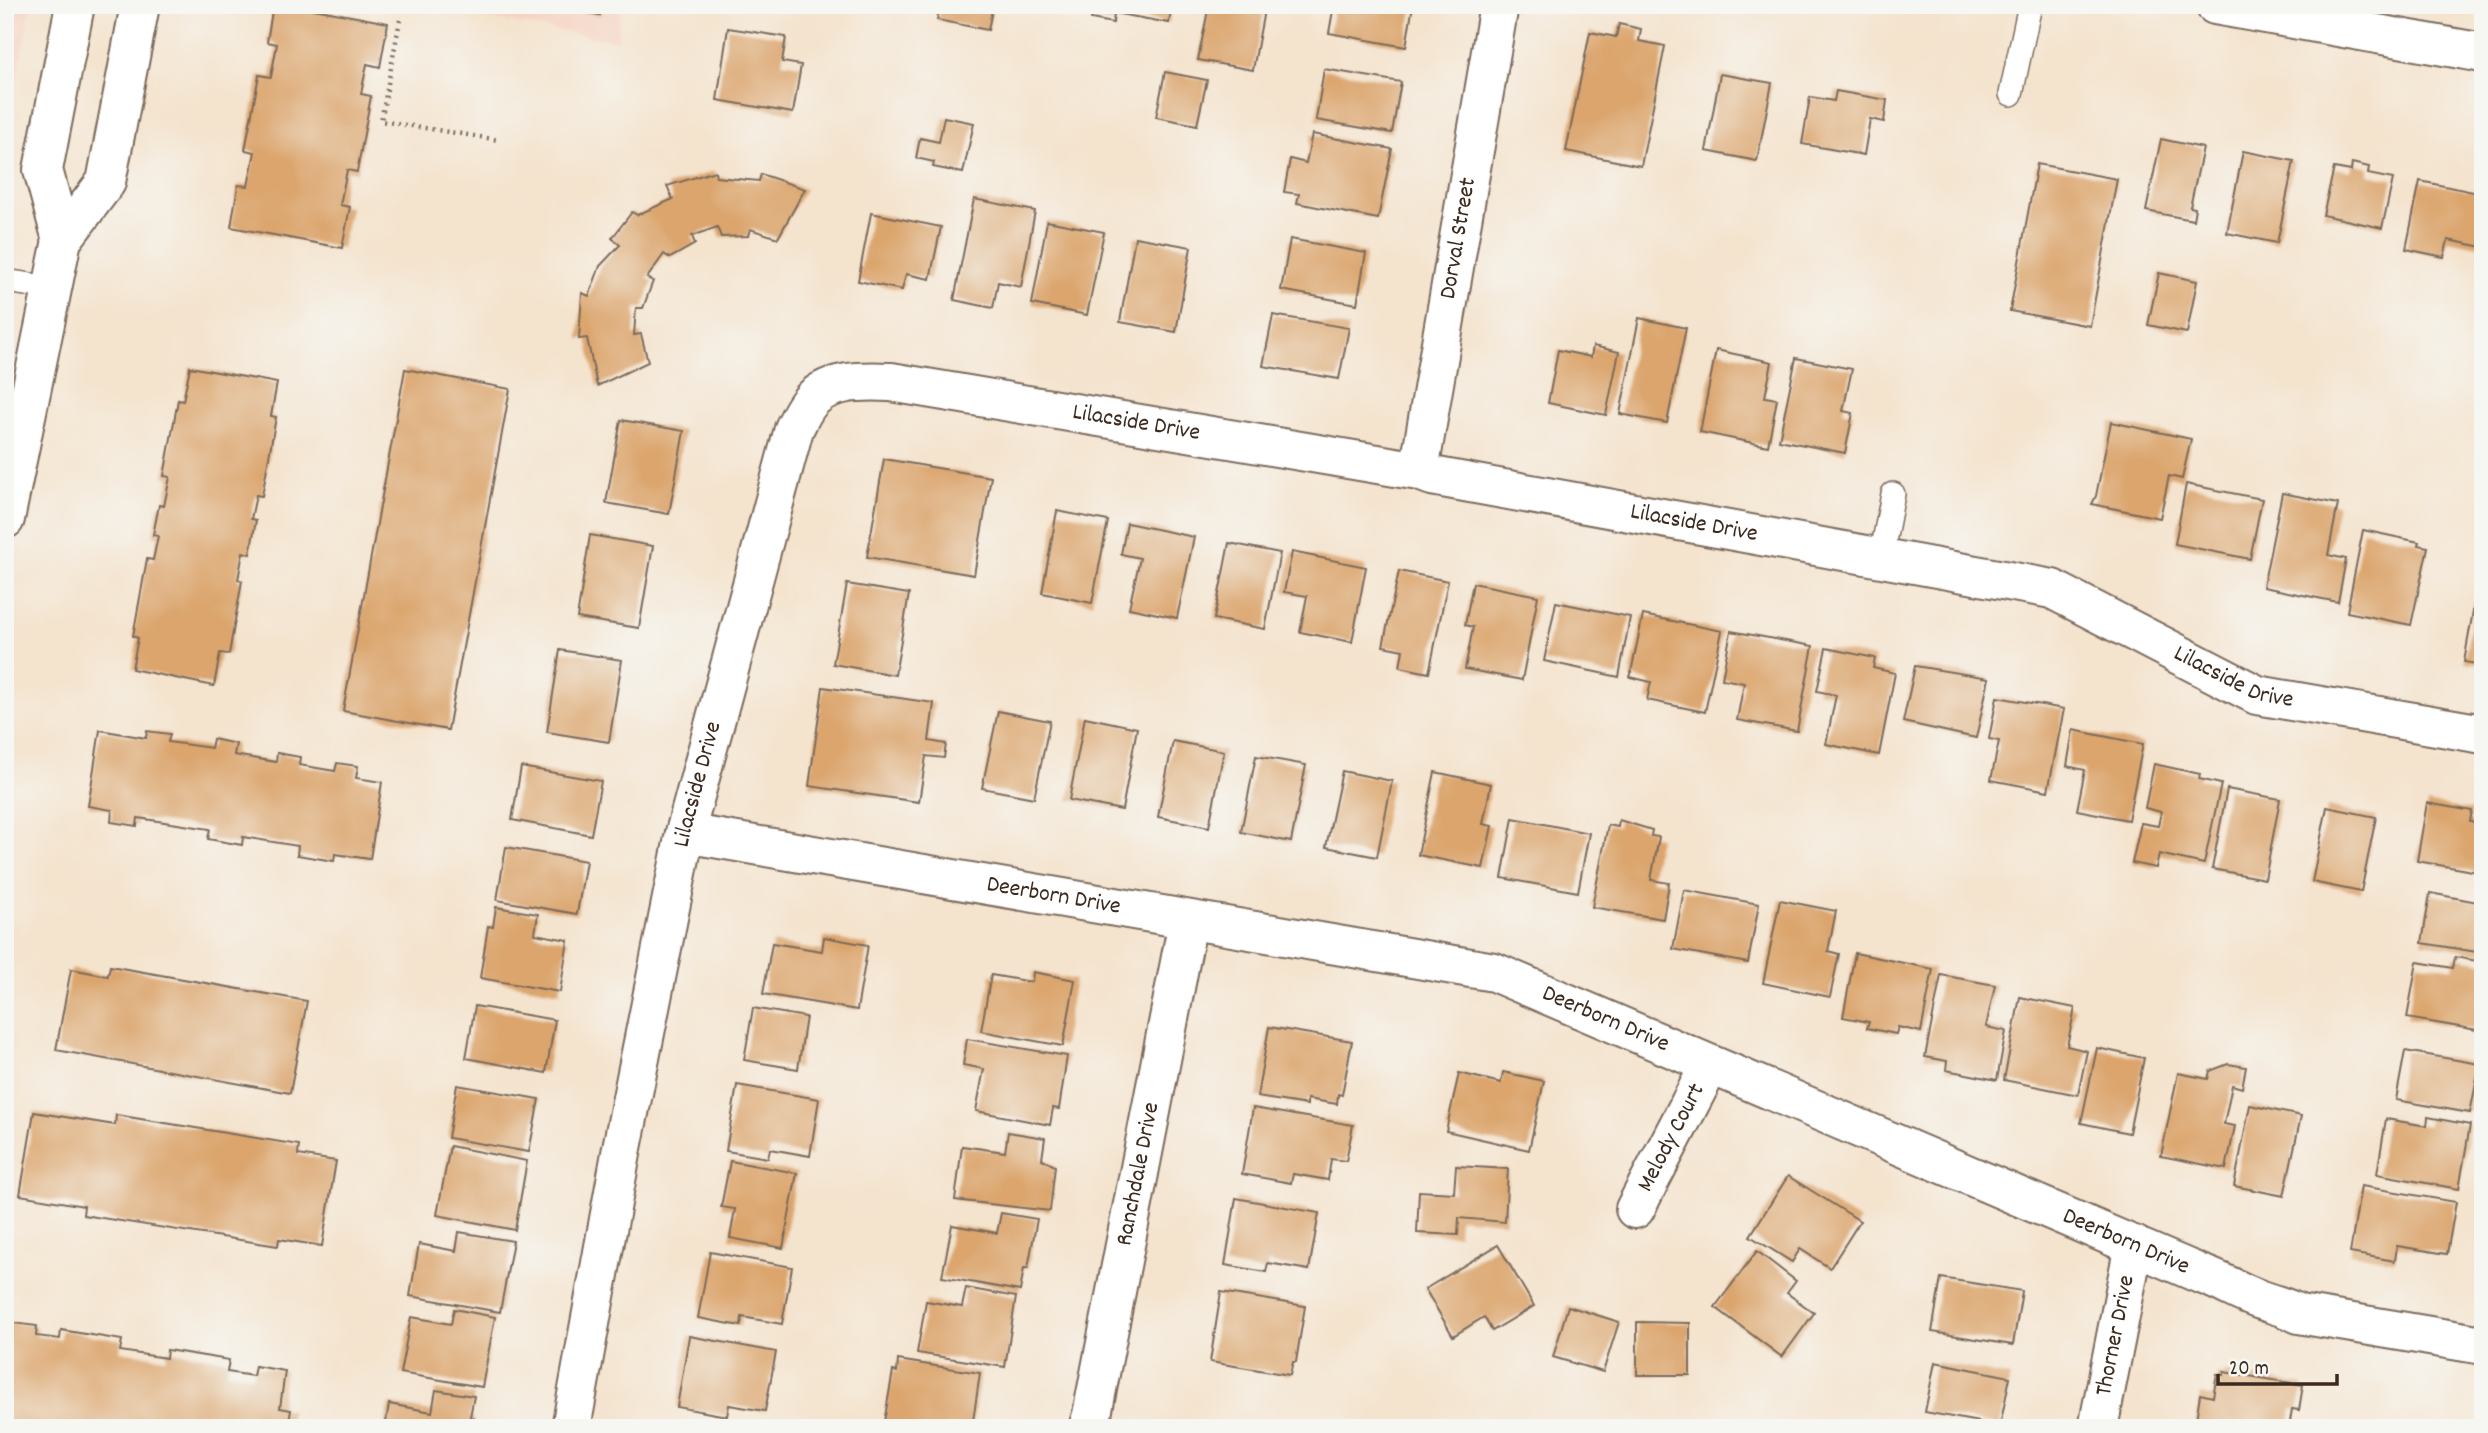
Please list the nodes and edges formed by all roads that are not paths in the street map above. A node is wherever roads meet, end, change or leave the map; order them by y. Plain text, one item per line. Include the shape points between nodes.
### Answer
1 (75, 5) edge
2 (140, 5) edge
3 (1499, 5) edge
4 (2030, 5) edge
5 (2215, 5) edge
6 (2483, 53) edge
7 (2011, 94) dead end
8 (62, 240) junction
9 (5, 281) edge
10 (52, 288) junction
11 (1419, 471) junction
12 (1894, 494) dead end
13 (5, 519) edge
14 (1881, 558) junction
15 (2483, 734) edge
16 (685, 833) junction
17 (1188, 921) junction
18 (1710, 1065) junction
19 (1635, 1209) dead end
20 (2134, 1245) junction
21 (2483, 1345) edge
22 (571, 1428) edge
23 (1088, 1428) edge
24 (2098, 1428) edge

1 - 8 street via 43,170
2 - 8 street via 106,182
3 - 11 street, Dorval Street
4 - 7 lane
5 - 6 street
8 - 10 street
9 - 10 lane
10 - 13 street
11 - 14 street, Lilacside Drive
11 - 16 street, Lilacside Drive via 891,382 834,386 809,402 794,429
12 - 14 lane
14 - 15 street, Lilacside Drive via 2052,589 2257,695
16 - 17 street, Deerborn Drive
16 - 22 street, Lilacside Drive
17 - 18 street, Deerborn Drive via 1494,972
17 - 23 street, Ranchdale Drive
18 - 19 street, Melody Court
18 - 20 street, Deerborn Drive
20 - 21 street, Deerborn Drive via 2299,1314
20 - 24 street, Thorner Drive

